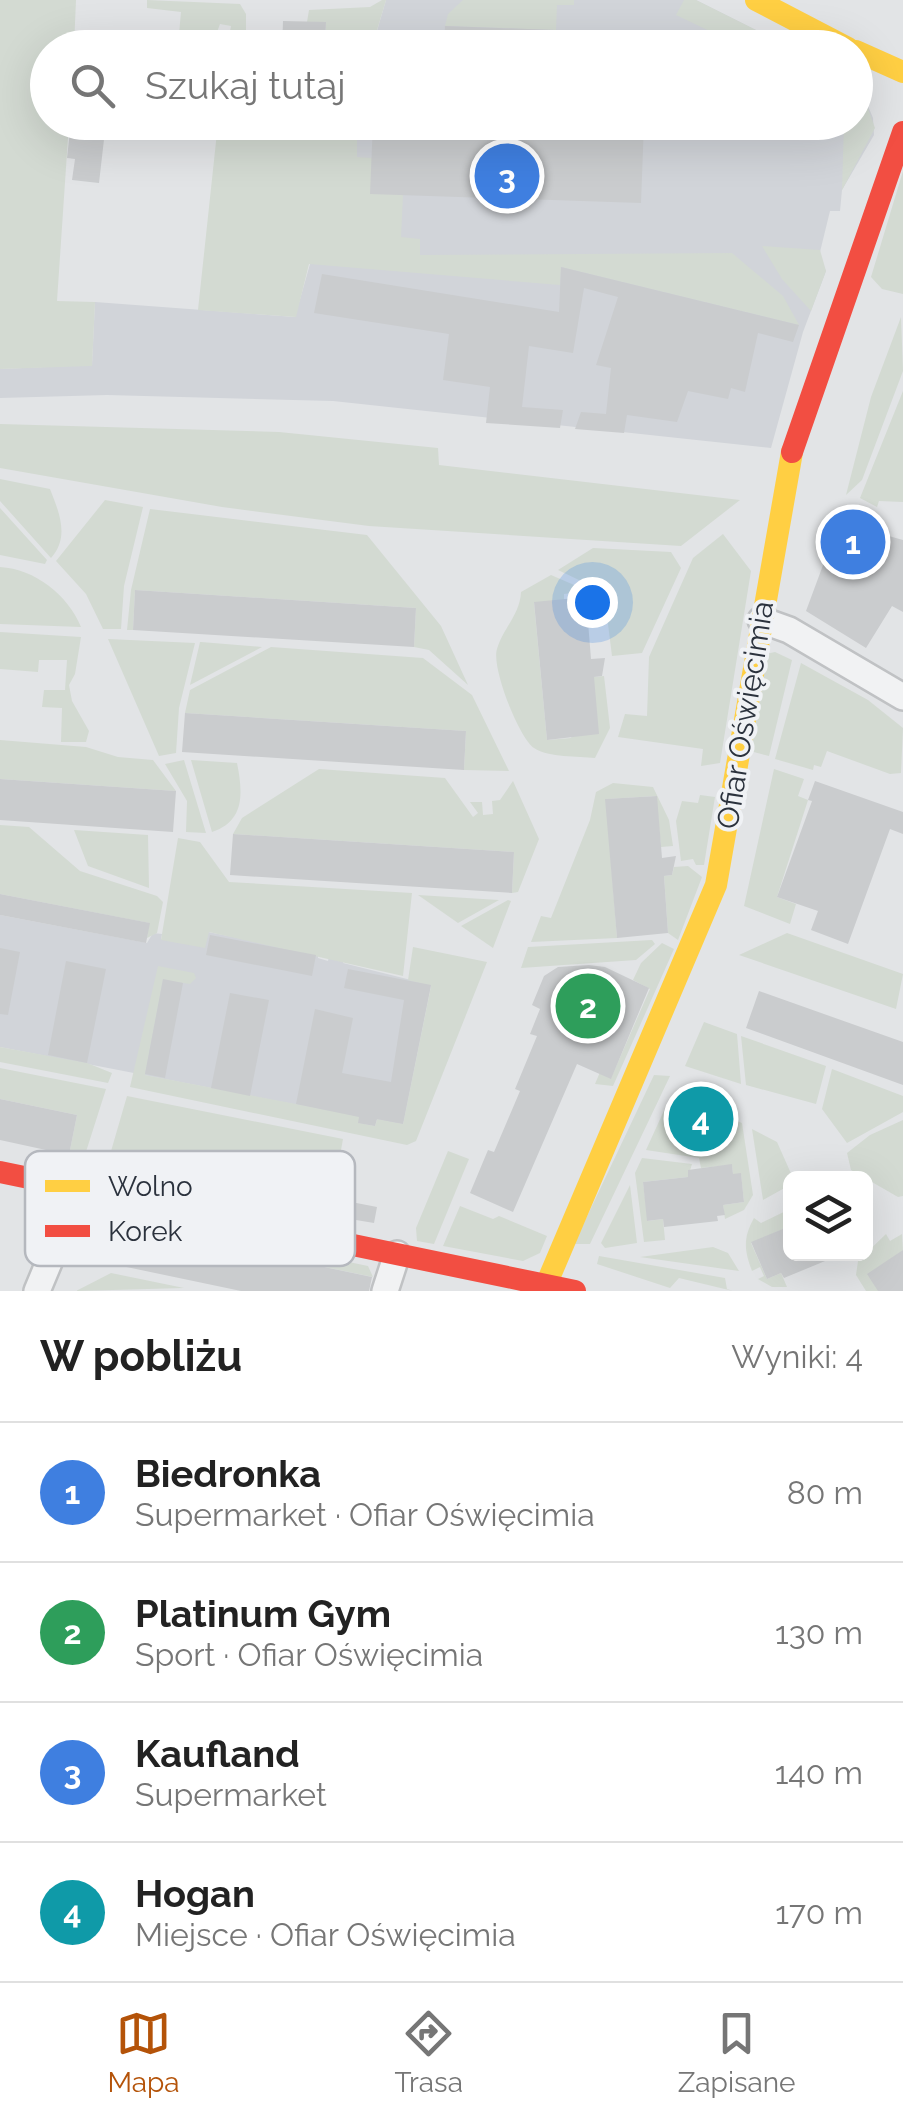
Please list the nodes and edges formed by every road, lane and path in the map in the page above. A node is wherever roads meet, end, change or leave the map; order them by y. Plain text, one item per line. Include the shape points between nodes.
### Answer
1 (756, 0) edge
2 (814, 30) edge
3 (873, 59) edge
4 (903, 72) edge
5 (903, 132) edge
6 (761, 620) junction
7 (903, 698) edge
8 (0, 1172) edge
9 (25, 1177) edge
10 (355, 1245) edge
11 (397, 1254) junction
12 (47, 1266) edge
13 (546, 1285) junction
14 (37, 1291) edge
15 (385, 1291) edge
16 (575, 1291) edge

1 - 2 street
3 - 4 street
5 - 6 street, Ofiar Oświęcimia via 793,443
6 - 7 street
6 - 13 street, Ofiar Oświęcimia via 716,885
8 - 9 street
10 - 11 street
11 - 13 street
11 - 15 street
12 - 14 street
13 - 16 street

